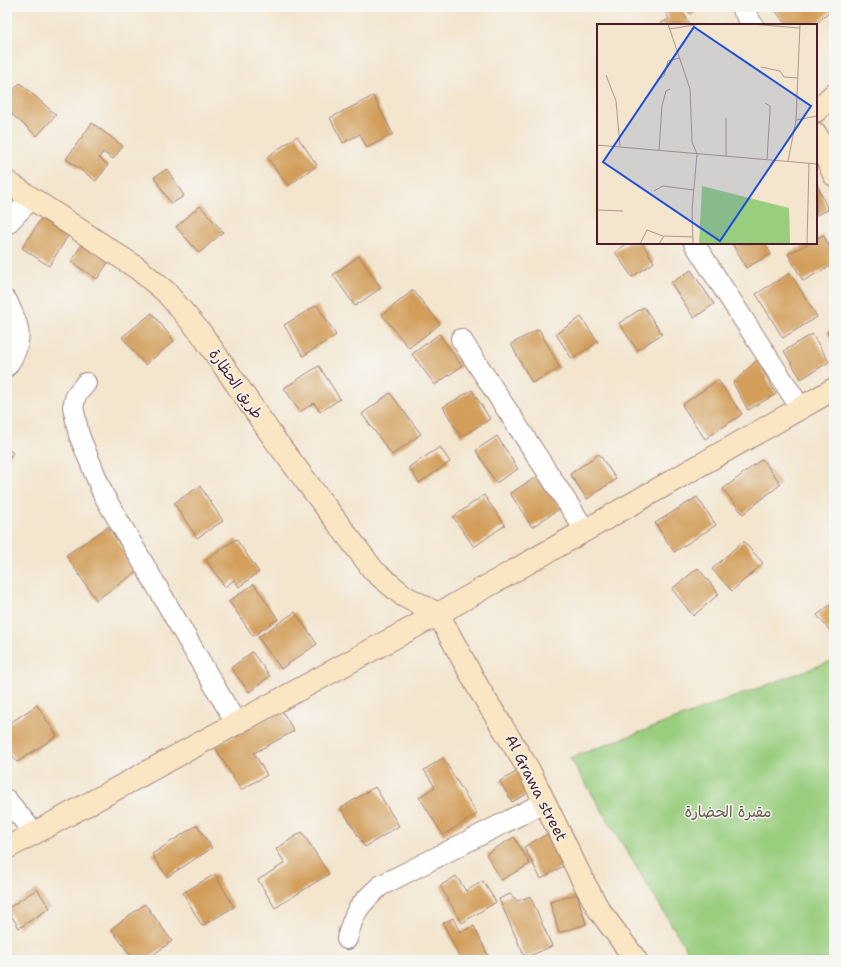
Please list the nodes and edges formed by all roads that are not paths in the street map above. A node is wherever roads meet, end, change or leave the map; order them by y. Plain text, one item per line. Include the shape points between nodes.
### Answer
1 (741, 7) edge
2 (752, 24) edge
3 (834, 94) edge
4 (817, 110) edge
5 (817, 136) edge
6 (834, 175) edge
7 (7, 182) edge
8 (32, 198) junction
9 (7, 224) edge
10 (695, 244) edge
11 (7, 301) edge
12 (461, 339) dead end
13 (7, 366) edge
14 (86, 383) dead end
15 (834, 389) edge
16 (800, 406) junction
17 (585, 530) junction
18 (438, 614) junction
19 (236, 723) junction
20 (7, 800) edge
21 (545, 802) junction
22 (34, 833) junction
23 (7, 848) edge
24 (348, 939) dead end
25 (636, 960) edge

1 - 2 street
3 - 4 street
5 - 6 street
7 - 8 street, طريق الحظارة
8 - 9 street
8 - 18 street, طريق الحظارة via 137,268 169,296 201,333 284,452 374,571 404,596
10 - 16 street
11 - 13 street via 16,321 19,340 16,353
12 - 17 street
14 - 19 street via 76,395 73,407 79,435 103,494
15 - 16 street
16 - 17 street
17 - 18 street
18 - 19 street
18 - 21 street, Al Grawa street
19 - 22 street
20 - 22 street
21 - 24 street via 380,886 362,902 352,920
21 - 25 street, Al Grawa street via 599,910
22 - 23 street

